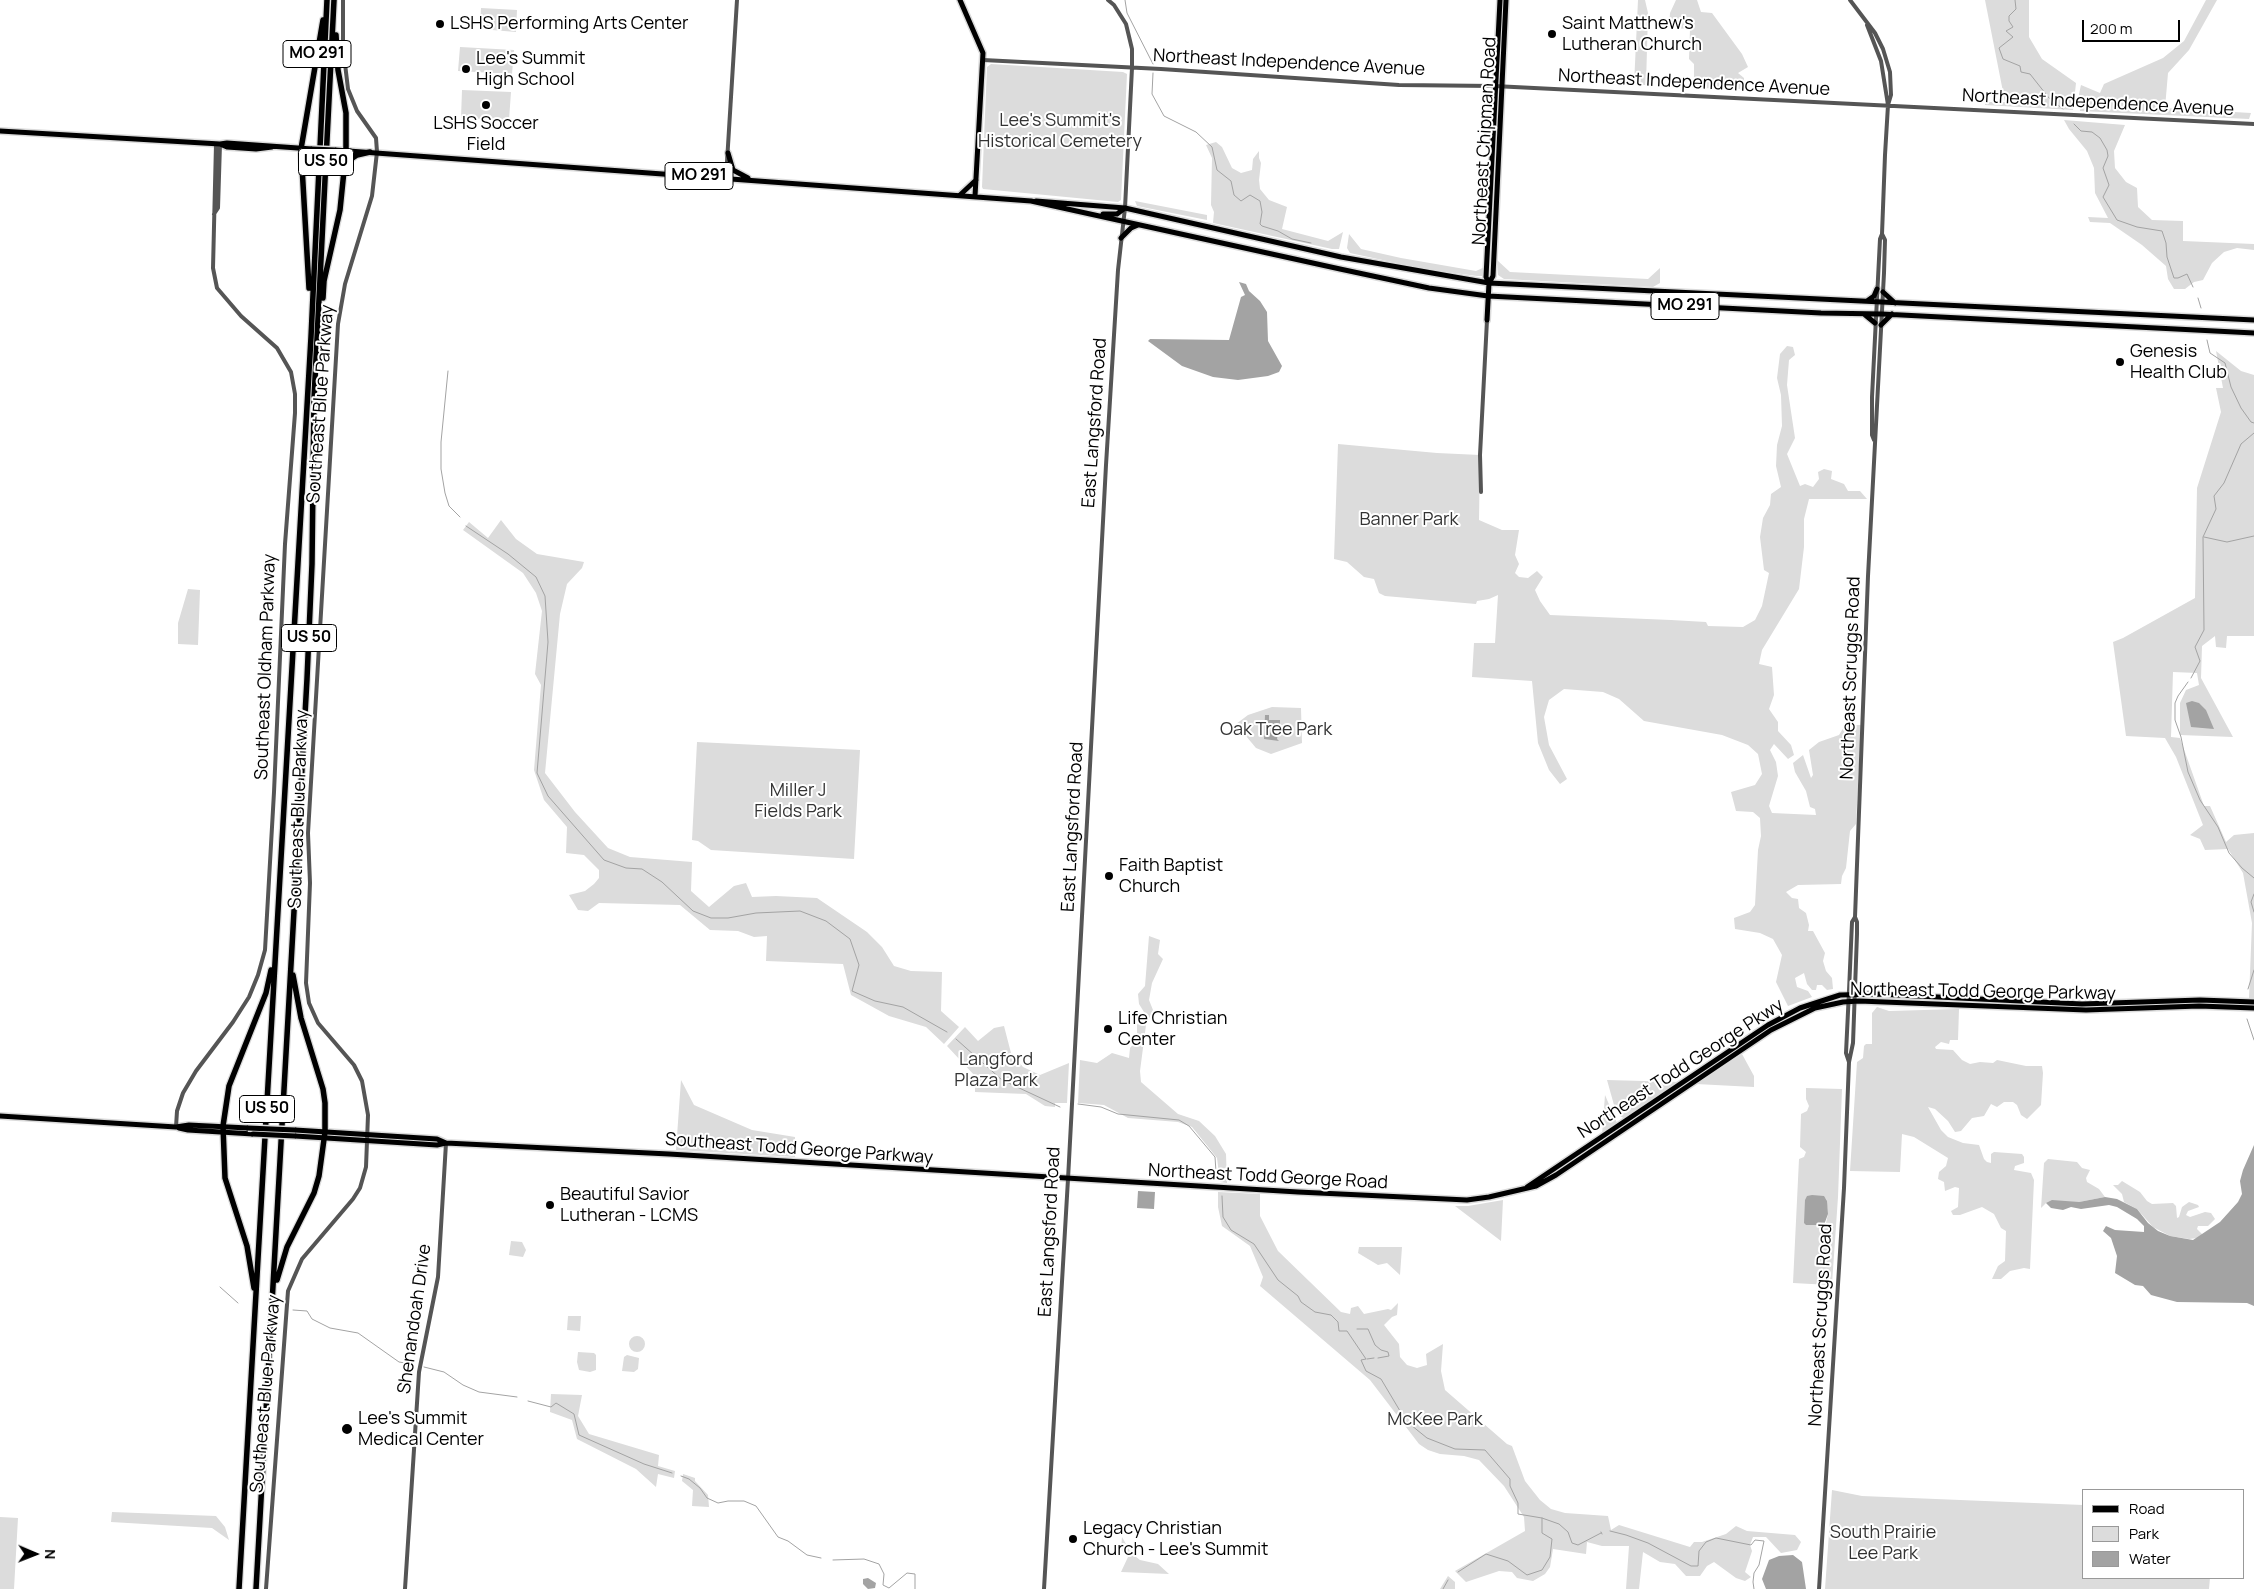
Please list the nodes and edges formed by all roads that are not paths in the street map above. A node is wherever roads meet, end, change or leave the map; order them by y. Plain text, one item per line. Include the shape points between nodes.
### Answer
1 (326, 0) edge
2 (335, 0) edge
3 (343, 0) edge
4 (737, 0) edge
5 (960, 0) edge
6 (1108, 0) edge
7 (1500, 0) edge
8 (1506, 0) edge
9 (1850, 0) edge
10 (1504, 36) junction
11 (983, 60) junction
12 (1132, 68) junction
13 (1494, 86) junction
14 (1502, 87) junction
15 (1888, 105) junction
16 (2254, 124) edge
17 (0, 131) edge
18 (218, 144) junction
19 (301, 149) junction
20 (346, 151) junction
21 (370, 152) junction
22 (377, 152) junction
23 (728, 152) junction
24 (344, 167) junction
25 (726, 178) junction
26 (751, 179) junction
27 (976, 180) junction
28 (959, 195) junction
29 (976, 196) junction
30 (1031, 201) junction
31 (1125, 208) junction
32 (1084, 212) junction
33 (1124, 221) junction
34 (1139, 224) junction
35 (1882, 234) junction
36 (1121, 238) junction
37 (1879, 246) junction
38 (1491, 247) junction
39 (1885, 251) junction
40 (1879, 252) junction
41 (1884, 262) junction
42 (1489, 283) junction
43 (1877, 289) junction
44 (1883, 292) junction
45 (1488, 296) junction
46 (1865, 302) junction
47 (1880, 303) junction
48 (1895, 304) junction
49 (1649, 305) junction
50 (1670, 306) junction
51 (1864, 314) junction
52 (1879, 314) junction
53 (1892, 314) junction
54 (1487, 320) joint
55 (2254, 320) edge
56 (318, 324) junction
57 (1878, 324) junction
58 (2254, 333) edge
59 (311, 337) junction
60 (1874, 368) junction
61 (1879, 368) junction
62 (1874, 440) junction
63 (1482, 492) dead end
64 (278, 906) junction
65 (291, 951) junction
66 (1852, 994) junction
67 (1848, 1001) junction
68 (1855, 1001) junction
69 (2010, 1001) joint
70 (2254, 1002) edge
71 (1987, 1003) junction
72 (2254, 1008) edge
73 (1849, 1062) junction
74 (0, 1116) edge
75 (176, 1127) junction
76 (223, 1129) junction
77 (325, 1135) junction
78 (368, 1135) junction
79 (368, 1141) junction
80 (446, 1143) junction
81 (1068, 1178) junction
82 (1526, 1187) junction
83 (1467, 1200) joint
84 (256, 1312) junction
85 (273, 1315) junction
86 (239, 1589) edge
87 (256, 1589) edge
88 (266, 1589) edge
89 (405, 1589) edge
90 (1044, 1589) edge
91 (1819, 1589) edge

1 - 19 highway, MO 291
1 - 59 highway, US 50
2 - 20 highway, MO 291 via 336,39 346,113
2 - 56 highway, US 50
3 - 22 street, Southeast Blue Parkway via 342,41 348,89 357,111 376,138
4 - 23 street
5 - 11 main road via 981,47
6 - 12 street, East Langsford Road via 1126,24 1132,49
7 - 10 main road via 1501,34
7 - 13 main road, Northeast Chipman Road
8 - 10 main road, Northeast Chipman Road
9 - 15 street via 1867,25 1881,61
10 - 14 main road, Northeast Chipman Road
11 - 12 street, Northeast Independence Avenue
11 - 27 main road
12 - 13 street, Northeast Independence Avenue via 1399,85
12 - 31 street, East Langsford Road
13 - 14 street, Northeast Independence Avenue
13 - 38 main road, Northeast Chipman Road
14 - 15 street, Northeast Independence Avenue
14 - 38 main road, Northeast Chipman Road
15 - 16 street, Northeast Independence Avenue
15 - 35 street
17 - 18 main road
18 - 19 main road
18 - 75 street, Southeast Oldham Parkway via 218,208 214,214 212,268 217,288 241,316 277,348 291,372 295,413 285,538 265,950 249,997 183,1093
19 - 20 main road, bridge
19 - 59 highway via 310,280 308,331
20 - 21 main road, MO 291
20 - 24 highway
21 - 22 main road, MO 291
21 - 24 highway via 351,159
22 - 25 main road, MO 291
22 - 78 street, Southeast Blue Parkway via 370,207 345,284 339,318 308,833 310,883 306,983 309,1002 318,1023 354,1065 362,1081 368,1109
23 - 25 street
23 - 26 main road via 734,170
24 - 56 highway via 340,210
25 - 26 main road, MO 291
26 - 28 main road, MO 291
27 - 28 main road
27 - 29 main road
28 - 29 main road, MO 291
29 - 30 main road, MO 291
30 - 31 main road, MO 291
30 - 32 main road, MO 291
31 - 32 main road via 1117,214
31 - 33 street, East Langsford Road
31 - 42 main road, MO 291 via 1341,258
32 - 33 main road, MO 291
33 - 34 main road, MO 291
33 - 36 street, East Langsford Road
34 - 36 main road
34 - 45 main road, MO 291 via 1340,270
35 - 37 street
35 - 39 street
36 - 81 street, East Langsford Road
37 - 39 street
37 - 40 street
38 - 42 main road, Northeast Chipman Road via 1493,276
39 - 41 street
40 - 41 street
40 - 43 street
41 - 44 street
42 - 45 main road, Northeast Chipman Road
42 - 46 main road, MO 291
43 - 46 main road via 1874,296
43 - 47 street
44 - 47 street
44 - 48 main road
45 - 49 main road, MO 291
45 - 54 main road, Northeast Chipman Road
46 - 47 main road, MO 291
47 - 48 main road, MO 291
47 - 52 street, Northeast Scruggs Road
48 - 55 main road, MO 291
49 - 50 main road, MO 291
49 - 50 main road via 1660,314
50 - 51 main road, MO 291
51 - 52 main road, MO 291
51 - 57 main road
52 - 53 main road, MO 291
52 - 57 street, Northeast Scruggs Road
53 - 57 main road
53 - 58 main road, MO 291
54 - 63 street, Northeast Chipman Road via 1480,454
56 - 65 highway, US 50 via 312,465 312,574
57 - 60 street, Northeast Scruggs Road
57 - 61 street, Northeast Scruggs Road
59 - 64 highway, US 50
60 - 61 street
60 - 62 street, Northeast Scruggs Road
61 - 62 street, Northeast Scruggs Road
62 - 66 street, Northeast Scruggs Road via 1855,917 1858,934
64 - 76 highway via 266,993 229,1086
64 - 84 highway, US 50
65 - 77 highway via 296,999 323,1089
65 - 85 highway, US 50
66 - 67 street, Northeast Scruggs Road
66 - 68 street, Northeast Scruggs Road
66 - 71 main road, Northeast Todd George Pkwy
66 - 82 main road, Northeast Todd George Pkwy via 1800,1008 1768,1025
67 - 68 main road, Northeast Todd George Parkway
67 - 73 street, Northeast Scruggs Road via 1846,1054
67 - 82 main road, Northeast Todd George Parkway via 1815,1008 1771,1030 1556,1175 1536,1186
68 - 71 main road, Northeast Todd George Parkway
68 - 73 street, Northeast Scruggs Road
69 - 70 main road, Northeast Todd George Parkway via 2082,1004 2200,1000
69 - 71 main road, Northeast Todd George Pkwy
71 - 72 main road, Northeast Todd George Parkway via 2086,1010 2199,1006
73 - 91 street, Northeast Scruggs Road
74 - 75 main road
75 - 76 main road via 189,1125
76 - 77 main road, bridge via 295,1130
76 - 77 main road, bridge via 253,1134
76 - 84 highway via 225,1178 250,1258 253,1308
77 - 78 main road
77 - 79 main road
77 - 85 highway via 316,1185 280,1268
78 - 79 street, Southeast Blue Parkway
78 - 80 main road via 437,1139
79 - 80 main road
79 - 88 street, Southeast Blue Parkway via 360,1188 302,1259 288,1291
80 - 81 main road, Southeast Todd George Parkway
80 - 89 street, Shenandoah Drive via 438,1277 418,1372
81 - 83 main road, Northeast Todd George Road
81 - 90 street, East Langsford Road
82 - 83 main road, Northeast Todd George Parkway
84 - 86 highway, US 50
85 - 87 highway, US 50

